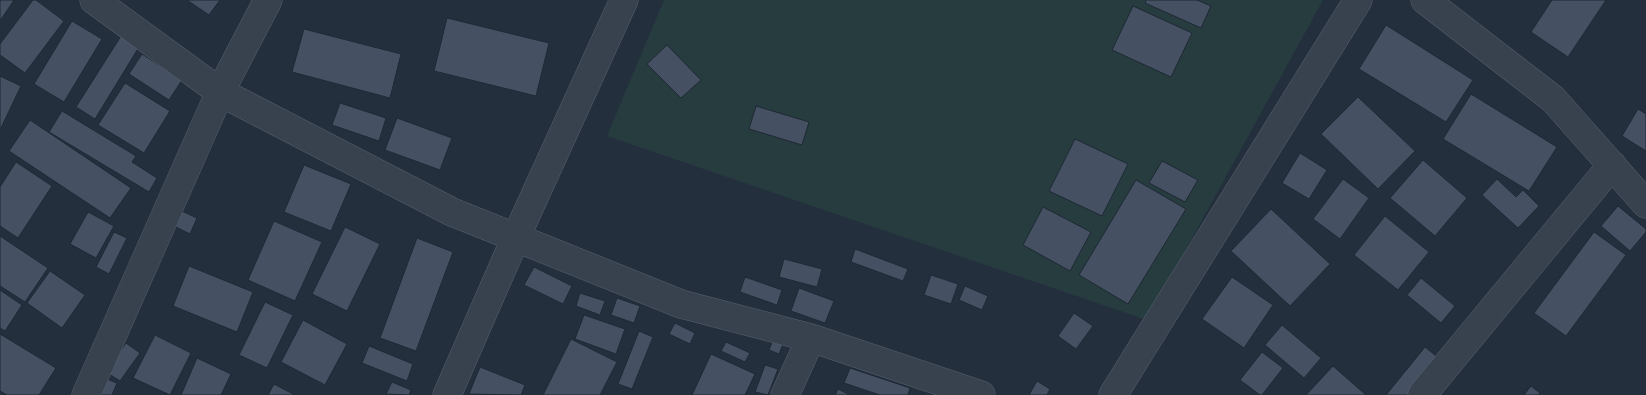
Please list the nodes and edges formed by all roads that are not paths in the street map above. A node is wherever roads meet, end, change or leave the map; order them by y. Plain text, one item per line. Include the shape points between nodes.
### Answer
1 (94, 0) edge
2 (268, 0) edge
3 (624, 0) edge
4 (1358, 0) edge
5 (1425, 0) edge
6 (220, 92) junction
7 (1612, 165) junction
8 (1646, 204) edge
9 (516, 237) junction
10 (811, 338) junction
11 (86, 395) edge
12 (447, 395) edge
13 (785, 395) edge
14 (981, 395) edge
15 (1113, 395) edge
16 (1422, 395) edge

1 - 6 street
2 - 6 street
3 - 9 street
4 - 15 street
5 - 7 street via 1553,99
6 - 9 street via 452,212
6 - 11 street
7 - 8 street
7 - 16 street
9 - 10 street via 681,304
9 - 12 street
10 - 13 street
10 - 14 street

